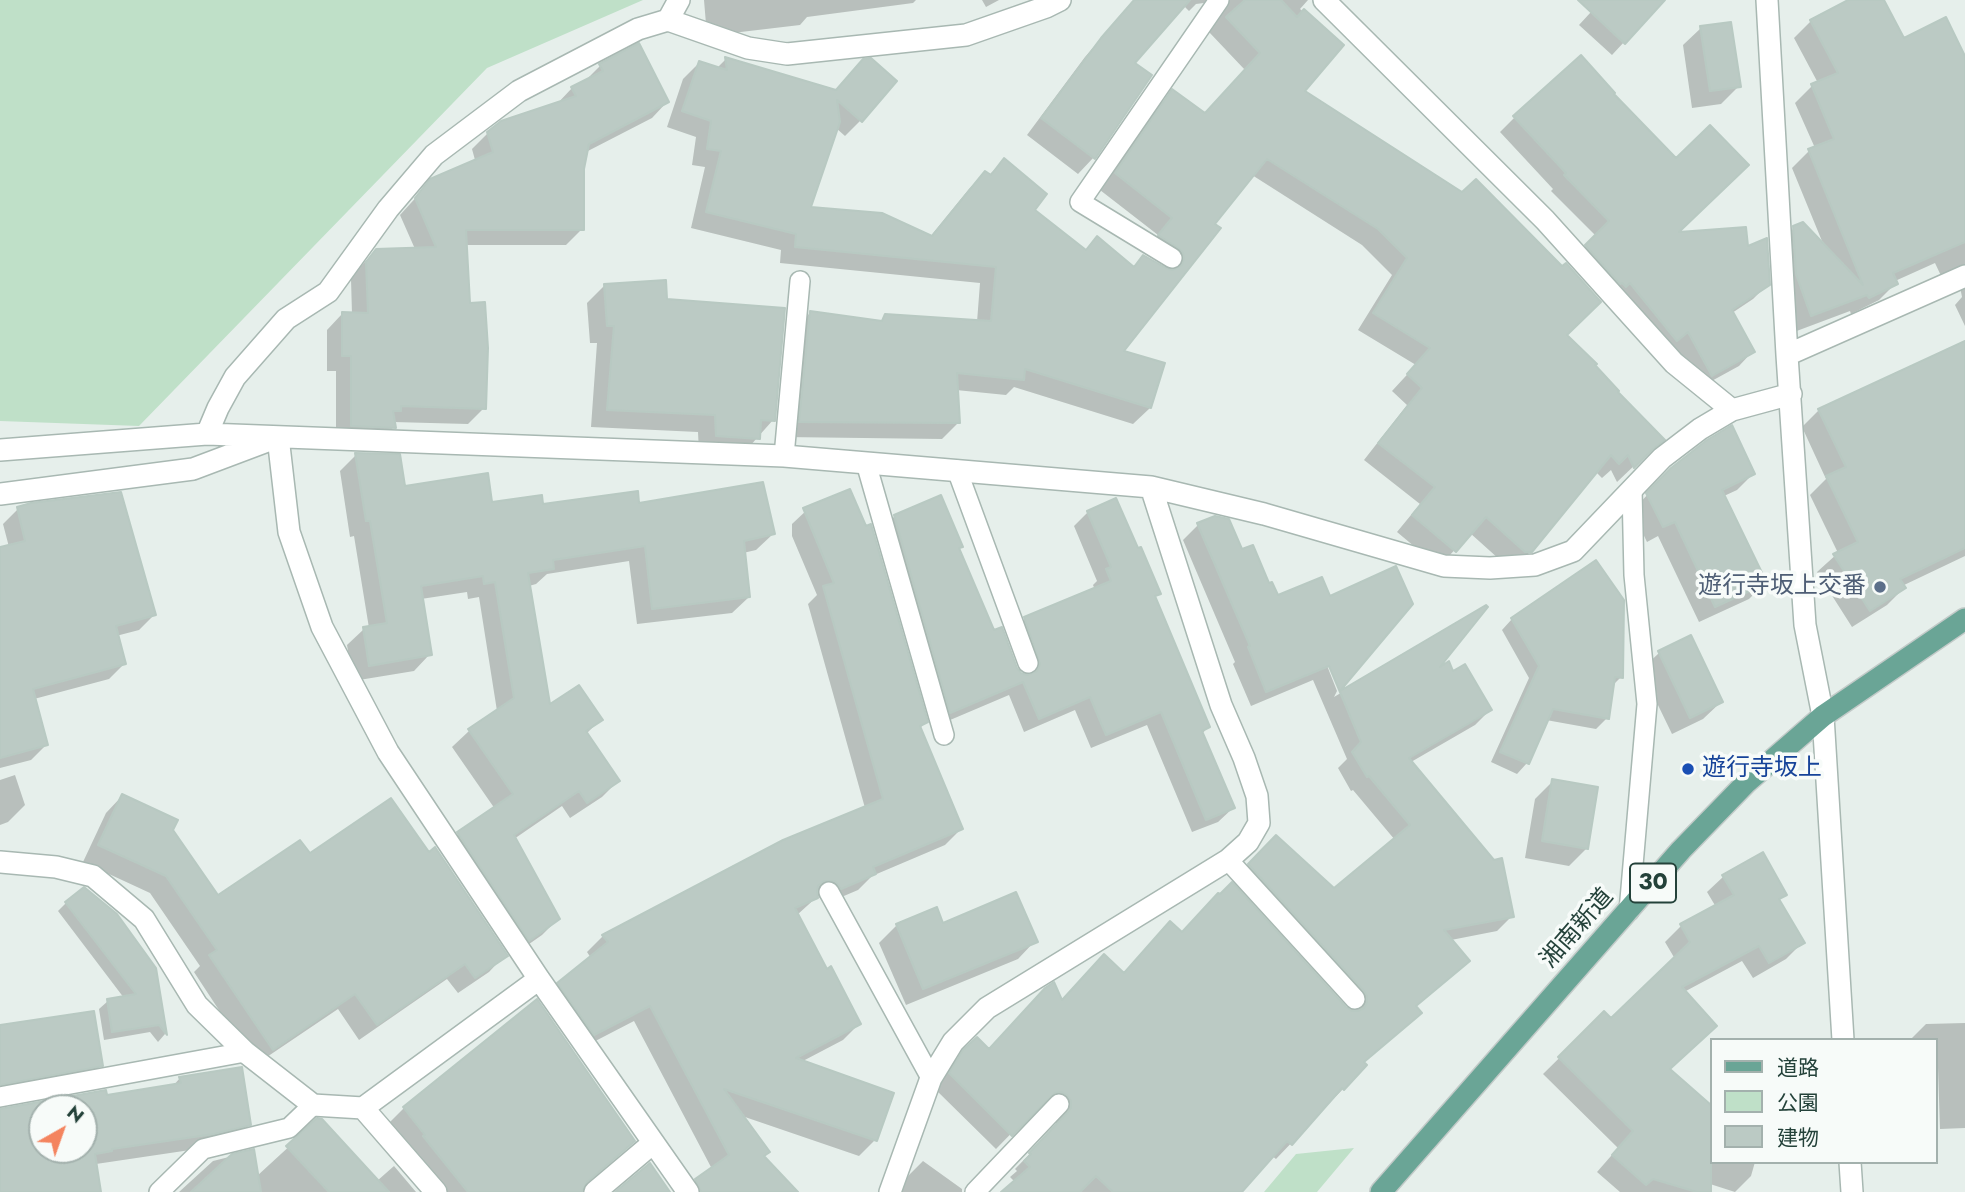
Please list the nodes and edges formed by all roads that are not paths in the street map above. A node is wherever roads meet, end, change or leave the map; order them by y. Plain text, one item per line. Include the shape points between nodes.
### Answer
1 (678, 0) edge
2 (1060, 0) edge
3 (1219, 0) edge
4 (1324, 0) edge
5 (1767, 0) edge
6 (668, 20) junction
7 (1172, 258) dead end
8 (1965, 276) edge
9 (800, 281) dead end
10 (1787, 355) junction
11 (1791, 394) junction
12 (1732, 410) junction
13 (207, 434) junction
14 (278, 437) junction
15 (0, 450) edge
16 (784, 456) junction
17 (866, 463) junction
18 (957, 470) junction
19 (1152, 487) junction
20 (1632, 489) junction
21 (0, 494) edge
22 (1965, 619) edge
23 (1028, 663) dead end
24 (1823, 716) junction
25 (944, 735) dead end
26 (1228, 860) junction
27 (0, 862) edge
28 (829, 892) dead end
29 (1629, 911) junction
30 (539, 979) junction
31 (1355, 999) dead end
32 (1843, 1038) edge
33 (245, 1052) junction
34 (931, 1078) junction
35 (0, 1097) edge
36 (1059, 1104) dead end
37 (313, 1105) junction
38 (363, 1108) junction
39 (653, 1143) junction
40 (1850, 1164) edge
41 (159, 1192) edge
42 (436, 1192) edge
43 (595, 1192) edge
44 (688, 1192) edge
45 (890, 1192) edge
46 (975, 1192) edge
47 (1381, 1192) edge
48 (1852, 1192) edge

1 - 6 street
2 - 6 street via 966,35 787,54 748,48
3 - 7 lane via 1080,202
4 - 12 street via 1545,220 1674,363
5 - 10 street
6 - 13 street via 638,29 519,91 434,155 328,292 286,319 235,377
8 - 10 street
9 - 16 lane
10 - 11 street
11 - 12 street
11 - 24 street via 1805,625
12 - 20 street via 1662,458
13 - 14 street
13 - 15 street
14 - 16 street
14 - 21 street via 193,469
14 - 30 street via 289,532 322,627 388,752
16 - 17 street
17 - 18 street
17 - 25 lane
18 - 19 street
18 - 23 lane
19 - 20 street via 1444,566 1490,568 1535,565 1573,551
19 - 26 street via 1221,705 1257,796 1259,823 1248,842
20 - 29 lane via 1634,575 1647,704
22 - 24 main road, 湘南新道 / 30
24 - 29 main road, 湘南新道 / 30 via 1747,782
24 - 32 street
26 - 31 lane
26 - 34 street via 987,1008 953,1042
27 - 33 street via 93,876 144,919 197,1005
28 - 34 lane
29 - 47 main road, 湘南新道 / 30
30 - 38 street
30 - 39 street
33 - 35 lane
33 - 37 street
34 - 45 street
36 - 46 lane
37 - 38 street
37 - 41 lane via 289,1128 203,1149
38 - 42 street
39 - 43 street
39 - 44 street
40 - 48 street

